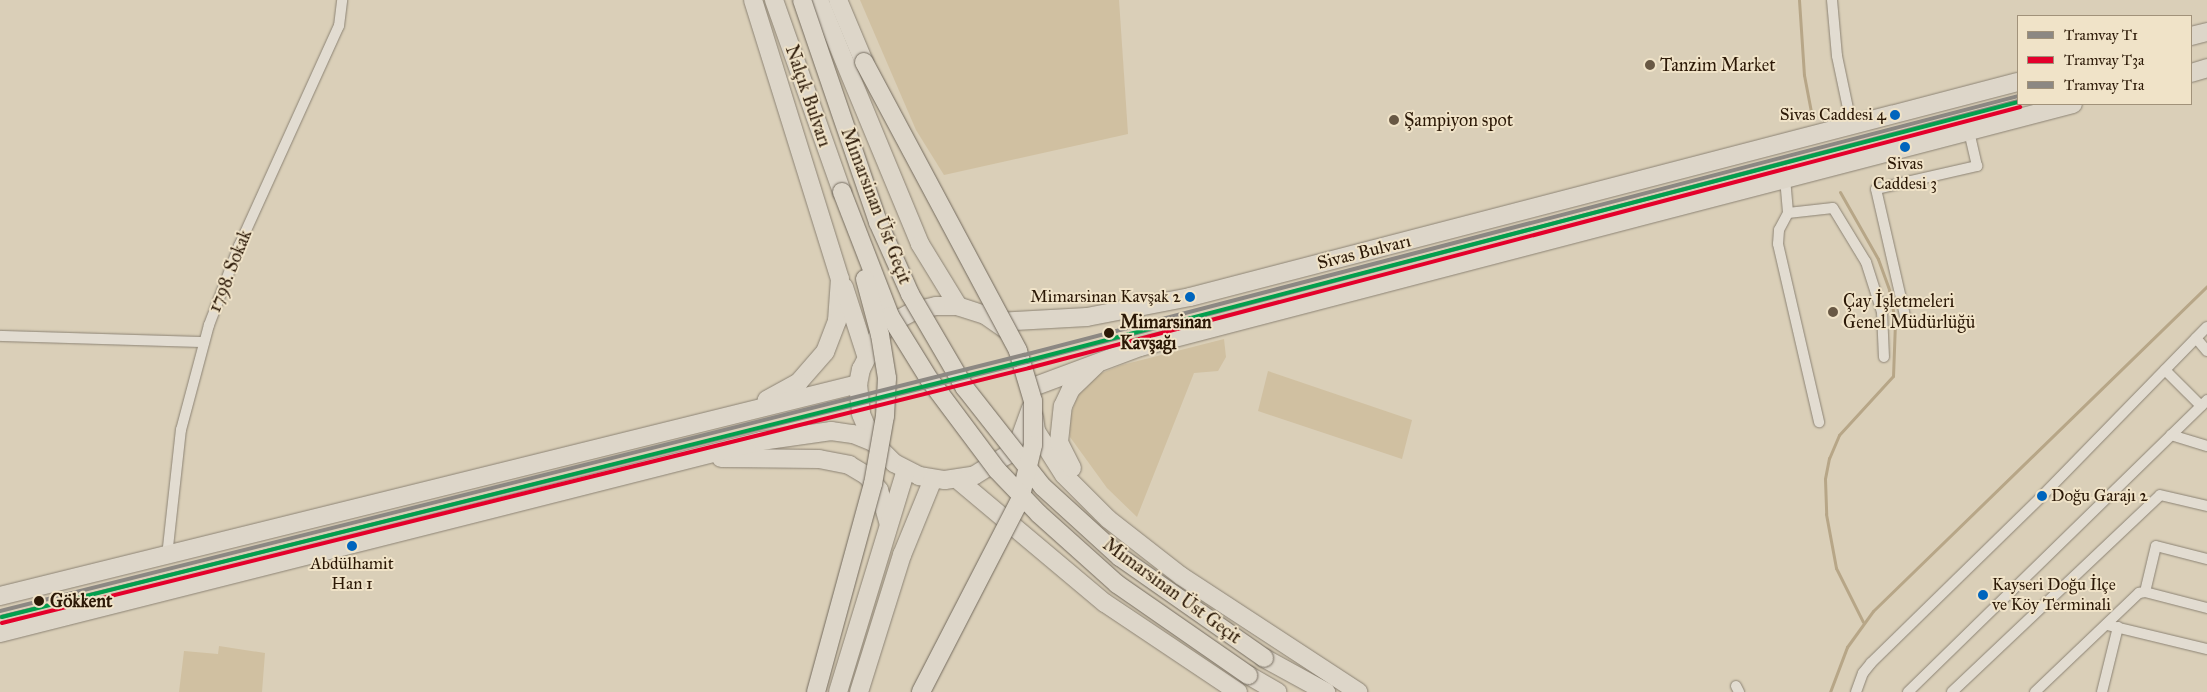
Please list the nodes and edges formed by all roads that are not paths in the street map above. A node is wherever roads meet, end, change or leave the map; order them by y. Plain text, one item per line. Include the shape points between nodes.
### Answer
1 (342, 0) edge
2 (753, 0) edge
3 (774, 0) edge
4 (802, 0) edge
5 (818, 0) edge
6 (838, 0) edge
7 (1832, 0) edge
8 (2207, 32) edge
9 (2192, 36) edge
10 (2207, 68) edge
11 (2192, 75) edge
12 (2192, 75) edge
13 (2207, 77) edge
14 (2017, 82) edge
15 (2069, 105) edge
16 (1852, 127) junction
17 (1969, 131) junction
18 (1785, 178) junction
19 (842, 192) junction
20 (1788, 213) junction
21 (839, 273) junction
22 (958, 306) junction
23 (1906, 320) dead end
24 (997, 322) junction
25 (2207, 327) edge
26 (0, 336) edge
27 (2196, 338) junction
28 (204, 342) junction
29 (2207, 351) edge
30 (866, 355) junction
31 (1111, 356) junction
32 (1884, 357) dead end
33 (2165, 370) junction
34 (858, 384) junction
35 (1033, 387) junction
36 (2204, 402) edge
37 (1032, 406) junction
38 (704, 422) junction
39 (1819, 422) dead end
40 (2171, 435) junction
41 (873, 442) junction
42 (2207, 446) edge
43 (703, 458) junction
44 (906, 470) junction
45 (933, 479) junction
46 (957, 479) junction
47 (2207, 506) edge
48 (1108, 519) junction
49 (889, 525) junction
50 (167, 556) junction
51 (2207, 559) edge
52 (2145, 592) junction
53 (0, 596) edge
54 (2207, 608) edge
55 (2107, 625) junction
56 (2118, 627) junction
57 (0, 633) edge
58 (2207, 649) edge
59 (816, 692) edge
60 (838, 692) edge
61 (859, 692) edge
62 (921, 692) edge
63 (1238, 692) edge
64 (1278, 692) edge
65 (1326, 692) edge
66 (1358, 692) edge
67 (1856, 692) edge
68 (1908, 692) edge
69 (1952, 692) edge
70 (2035, 692) edge
71 (2102, 692) edge

1 - 28 street, 1798. Sokak via 339,26 239,246
2 - 21 highway
3 - 19 highway, Nalçık Bulvarı
4 - 65 highway, Mimarsinan Üst Geçit, bridge via 878,222 910,294 964,388 1043,487 1120,557 1264,658
5 - 22 highway via 920,244
6 - 62 highway, bridge via 864,62 1018,351 1033,401 1033,445 1020,500
7 - 16 street via 1837,56
8 - 9 highway
10 - 11 highway
12 - 13 street
14 - 16 highway, Sivas Bulvarı
15 - 17 highway, Sivas Bulvarı
16 - 24 highway, Sivas Bulvarı via 1190,297 1087,317
17 - 18 highway, Sivas Bulvarı
17 - 23 street via 1977,166 1876,188
18 - 20 street
18 - 31 highway, Sivas Bulvarı
19 - 59 highway, bridge via 880,334 887,378 883,433 873,484
19 - 64 highway, Mimarsinan Üst Geçit, bridge via 890,316 929,379 998,470 1039,514 1117,584
20 - 32 street via 1833,208 1873,278 1882,312
20 - 39 street via 1778,230 1778,244
21 - 30 highway
21 - 38 highway via 837,321 828,346 814,367 773,398
22 - 24 highway
22 - 30 highway via 936,306 901,318 878,336
24 - 35 highway via 1023,352
25 - 27 street
26 - 28 street
27 - 29 street
27 - 33 street
28 - 50 street, 1798. Sokak via 181,430
30 - 34 highway
31 - 35 highway, Sivas Bulvarı
31 - 48 highway via 1086,373 1071,389 1064,400 1058,429 1065,458
33 - 36 street
33 - 67 street via 1871,663
34 - 38 highway
34 - 41 highway via 861,414
35 - 37 highway
36 - 40 street
37 - 46 highway via 1027,424 1007,455 992,467
37 - 48 highway via 1036,432 1064,475
38 - 50 highway
40 - 42 street
40 - 68 street
41 - 43 highway via 853,434 820,431 761,442
41 - 44 highway
43 - 49 highway via 819,459 850,465 867,476 879,490
43 - 57 highway
44 - 45 highway
44 - 49 highway
45 - 46 highway
45 - 61 highway via 902,555
46 - 63 highway via 1105,603
47 - 69 street via 2160,495
48 - 66 highway via 1181,576
49 - 60 highway
50 - 53 highway
51 - 52 street via 2156,546
52 - 54 street
52 - 55 street via 2129,600
55 - 56 street
55 - 70 street
56 - 58 street
56 - 71 street

